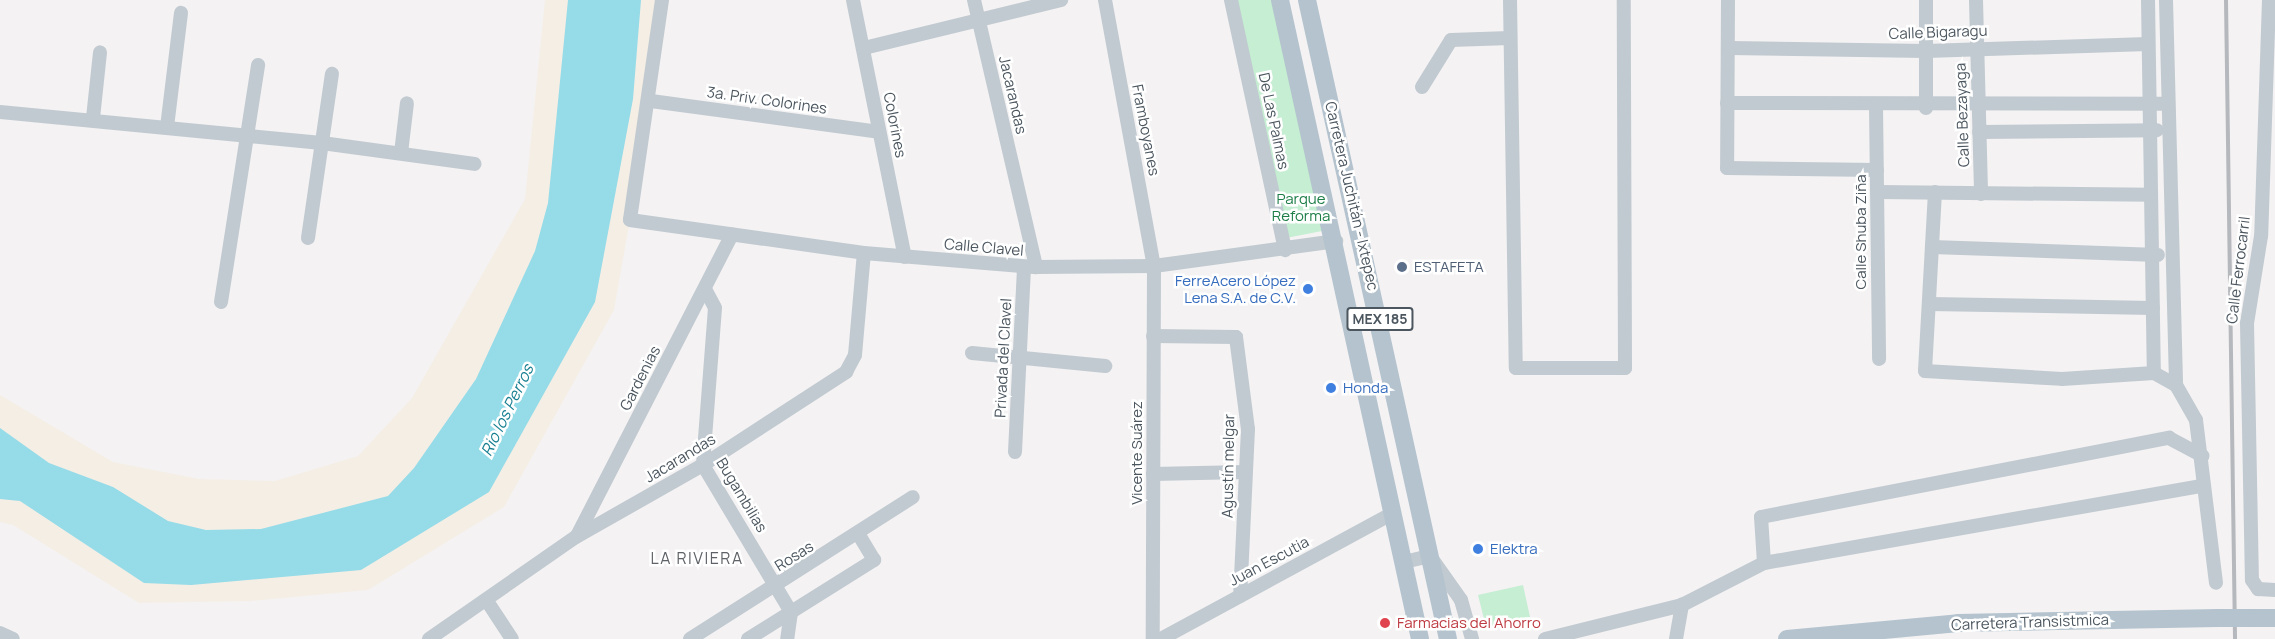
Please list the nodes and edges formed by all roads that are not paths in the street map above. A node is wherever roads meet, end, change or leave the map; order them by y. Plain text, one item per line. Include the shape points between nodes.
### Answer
1 (662, 0) edge
2 (853, 0) edge
3 (974, 0) edge
4 (1061, 0) edge
5 (1105, 0) edge
6 (1231, 0) edge
7 (1280, 0) edge
8 (1307, 0) edge
9 (1510, 0) edge
10 (1624, 0) edge
11 (1728, 0) edge
12 (1926, 0) edge
13 (1976, 0) edge
14 (2148, 0) edge
15 (2166, 0) edge
16 (2269, 0) edge
17 (181, 13) dead end
18 (979, 20) junction
19 (1510, 38) junction
20 (2148, 44) junction
21 (1977, 47) junction
22 (864, 48) junction
23 (1729, 48) junction
24 (1926, 51) junction
25 (100, 52) dead end
26 (2271, 62) edge
27 (258, 65) dead end
28 (332, 74) dead end
29 (1422, 87) dead end
30 (651, 101) junction
31 (407, 103) dead end
32 (1727, 104) junction
33 (2168, 104) junction
34 (2150, 105) junction
35 (1876, 106) junction
36 (1926, 108) junction
37 (1977, 108) junction
38 (0, 112) edge
39 (93, 118) junction
40 (167, 127) junction
41 (2169, 129) junction
42 (2150, 130) junction
43 (879, 132) junction
44 (1979, 132) junction
45 (246, 134) junction
46 (322, 142) junction
47 (401, 153) junction
48 (475, 164) dead end
49 (1877, 170) junction
50 (1878, 192) junction
51 (1935, 192) junction
52 (1981, 194) junction
53 (2151, 195) junction
54 (732, 234) junction
55 (308, 238) dead end
56 (1336, 241) junction
57 (1932, 247) junction
58 (1285, 250) junction
59 (864, 253) junction
60 (2151, 255) junction
61 (2169, 255) junction
62 (905, 257) junction
63 (1154, 266) junction
64 (1030, 267) junction
65 (705, 289) junction
66 (221, 302) dead end
67 (1929, 304) junction
68 (2153, 308) junction
69 (1153, 336) junction
70 (972, 354) dead end
71 (1020, 358) junction
72 (1879, 359) dead end
73 (1105, 366) dead end
74 (2154, 373) junction
75 (2176, 385) junction
76 (1015, 452) dead end
77 (2203, 456) junction
78 (703, 465) junction
79 (1245, 472) junction
80 (1153, 474) junction
81 (2200, 486) junction
82 (914, 497) dead end
83 (1393, 513) junction
84 (859, 536) junction
85 (576, 537) junction
86 (1431, 556) junction
87 (1404, 562) junction
88 (1764, 563) junction
89 (2216, 583) dead end
90 (778, 585) junction
91 (2275, 590) edge
92 (1240, 596) junction
93 (487, 601) junction
94 (1682, 605) junction
95 (791, 612) junction
96 (2275, 618) edge
97 (429, 639) edge
98 (512, 639) edge
99 (690, 639) edge
100 (748, 639) edge
101 (787, 639) edge
102 (1153, 639) edge
103 (1161, 639) edge
104 (1420, 639) edge
105 (1448, 639) edge
106 (1472, 639) edge
107 (1545, 639) edge
108 (1676, 639) edge
109 (1789, 639) edge

1 - 30 street
2 - 22 street, Colorines
3 - 18 street, Jacarandas
4 - 18 street
5 - 63 street, Framboyanes
6 - 58 street, De Las Palmas
7 - 56 main road, Carretera Juchitán - Ixtepec / MEX 185
8 - 86 main road, Carretera Juchitán - Ixtepec / MEX 185
9 - 19 street
10 - 19 street via 1625,368 1516,368
11 - 23 street
12 - 24 street
13 - 21 street, Calle Bezayaga
14 - 20 street
15 - 33 street
16 - 26 street, Calle Ferrocarril
17 - 40 street
18 - 22 street
18 - 64 street, Jacarandas
19 - 29 street via 1451,40
20 - 21 street, Calle Bigaragu
20 - 34 street
21 - 24 street, Calle Bigaragu
21 - 37 street, Calle Bezayaga
22 - 43 street, Colorines
23 - 24 street, Calle Bigaragu
23 - 32 street
24 - 36 street
25 - 39 street
26 - 91 street, Calle Ferrocarril via 2260,236 2247,323 2252,580 2258,589
27 - 45 street
28 - 46 street
30 - 43 street, 3a. Priv. Colorines
30 - 54 street, Calle Clavel via 630,220
31 - 47 street
32 - 35 street
32 - 49 street via 1727,168
33 - 34 street
33 - 41 street
34 - 37 street
34 - 42 street
35 - 36 street
35 - 49 street, Calle Shuba Ziña
36 - 37 street
37 - 44 street, Calle Bezayaga
38 - 39 street
39 - 40 street
40 - 45 street
41 - 42 street
41 - 61 street
42 - 44 street
42 - 53 street
43 - 62 street, Colorines
44 - 52 street, Calle Bezayaga
45 - 46 street
45 - 66 street
46 - 47 street
46 - 55 street
47 - 48 street
49 - 50 street, Calle Shuba Ziña
50 - 51 street
50 - 72 street, Calle Shuba Ziña
51 - 52 street
51 - 57 street
52 - 53 street
53 - 60 street
54 - 59 street, Calle Clavel
54 - 65 street, Gardenias
56 - 58 street, Calle Clavel
56 - 83 main road, Carretera Juchitán - Ixtepec / MEX 185
57 - 60 street
57 - 67 street
58 - 63 street, Calle Clavel
59 - 62 street, Calle Clavel
59 - 78 street, Jacarandas via 851,366
60 - 61 street
60 - 68 street
61 - 75 street
62 - 64 street, Calle Clavel
63 - 64 street, Calle Clavel
63 - 69 street, Vicente Suárez
64 - 71 street, Privada del Clavel
65 - 78 street, Bugambilias via 716,308
65 - 85 street, Gardenias
67 - 68 street
67 - 74 street via 1925,371 2062,379
68 - 74 street
69 - 79 street, Agustín melgar via 1236,338 1248,429
69 - 80 street, Vicente Suárez
70 - 71 street
71 - 73 street
71 - 76 street, Privada del Clavel
74 - 75 street
75 - 77 street via 2192,406
77 - 81 street
77 - 88 street via 2169,438 1761,517
78 - 85 street, Jacarandas
78 - 90 street, Bugambilias
79 - 80 street
79 - 92 street, Agustín melgar
80 - 102 street, Vicente Suárez
81 - 88 street
81 - 89 street
82 - 84 street, Rosas
83 - 87 main road, Carretera Juchitán - Ixtepec / MEX 185
83 - 92 street, Juan Escutia
84 - 90 street, Rosas
84 - 95 street via 874,560
85 - 93 street, Jacarandas
86 - 87 street
86 - 105 main road, Carretera Juchitán - Ixtepec / MEX 185
86 - 106 street via 1461,600
87 - 104 main road, Carretera Juchitán - Ixtepec / MEX 185
88 - 94 street
90 - 95 street, Bugambilias
90 - 99 street, Rosas
92 - 103 street, Juan Escutia
93 - 97 street, Jacarandas
93 - 98 street
94 - 107 street
94 - 108 street
95 - 100 street
95 - 101 street
96 - 109 main road, Carretera Transistmica, bridge via 1958,623

